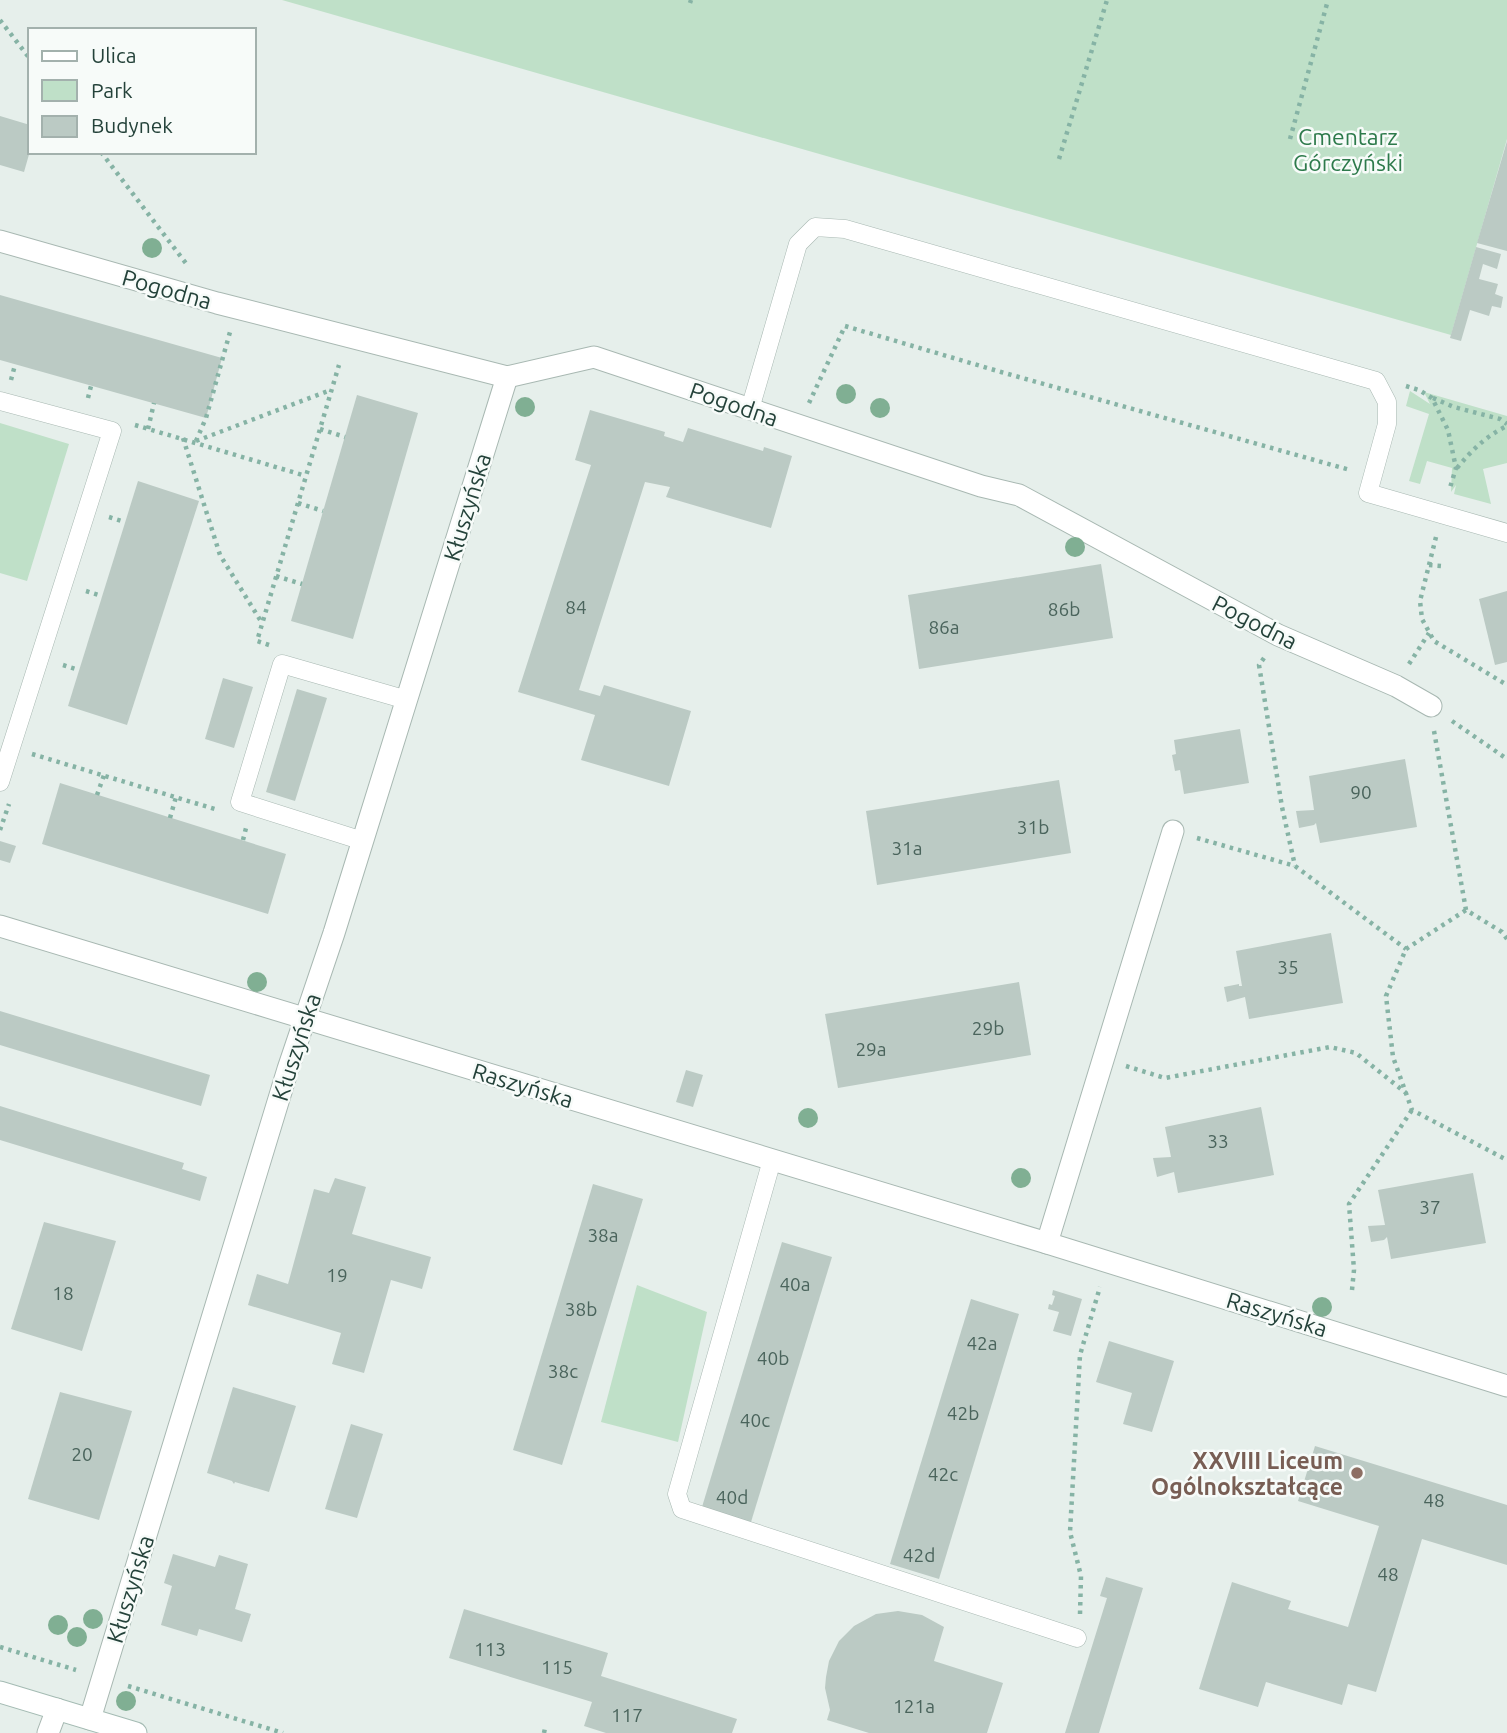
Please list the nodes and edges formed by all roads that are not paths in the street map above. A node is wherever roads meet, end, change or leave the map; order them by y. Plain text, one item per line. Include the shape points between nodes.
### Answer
1 (0, 241) edge
2 (507, 377) junction
3 (0, 401) edge
4 (750, 409) junction
5 (1507, 533) edge
6 (407, 700) junction
7 (1431, 706) road end
8 (6, 786) edge
9 (1173, 831) road end
10 (363, 841) junction
11 (0, 926) edge
12 (304, 1018) junction
13 (772, 1160) junction
14 (1047, 1243) junction
15 (1507, 1386) edge
16 (1078, 1630) road end
17 (0, 1692) edge
18 (57, 1709) junction
19 (90, 1719) junction
20 (48, 1733) edge
21 (136, 1733) edge

1 - 2 street, Pogodna via 217,303
2 - 4 street, Pogodna via 594,358
2 - 6 street, Kłuszyńska
3 - 8 lane via 111,431
4 - 5 lane via 799,244 815,227 845,229 1376,381 1387,402 1387,424 1368,493
4 - 7 street, Pogodna via 1019,495 1278,635
6 - 10 street, Kłuszyńska
6 - 10 lane via 282,664 240,802
9 - 14 street
10 - 12 street, Kłuszyńska
11 - 12 street, Raszyńska
12 - 13 street, Raszyńska
12 - 19 street, Kłuszyńska
13 - 14 street, Raszyńska
13 - 16 lane via 677,1493 682,1509
14 - 15 street, Raszyńska
17 - 18 street
18 - 19 street
18 - 20 street
19 - 21 street

